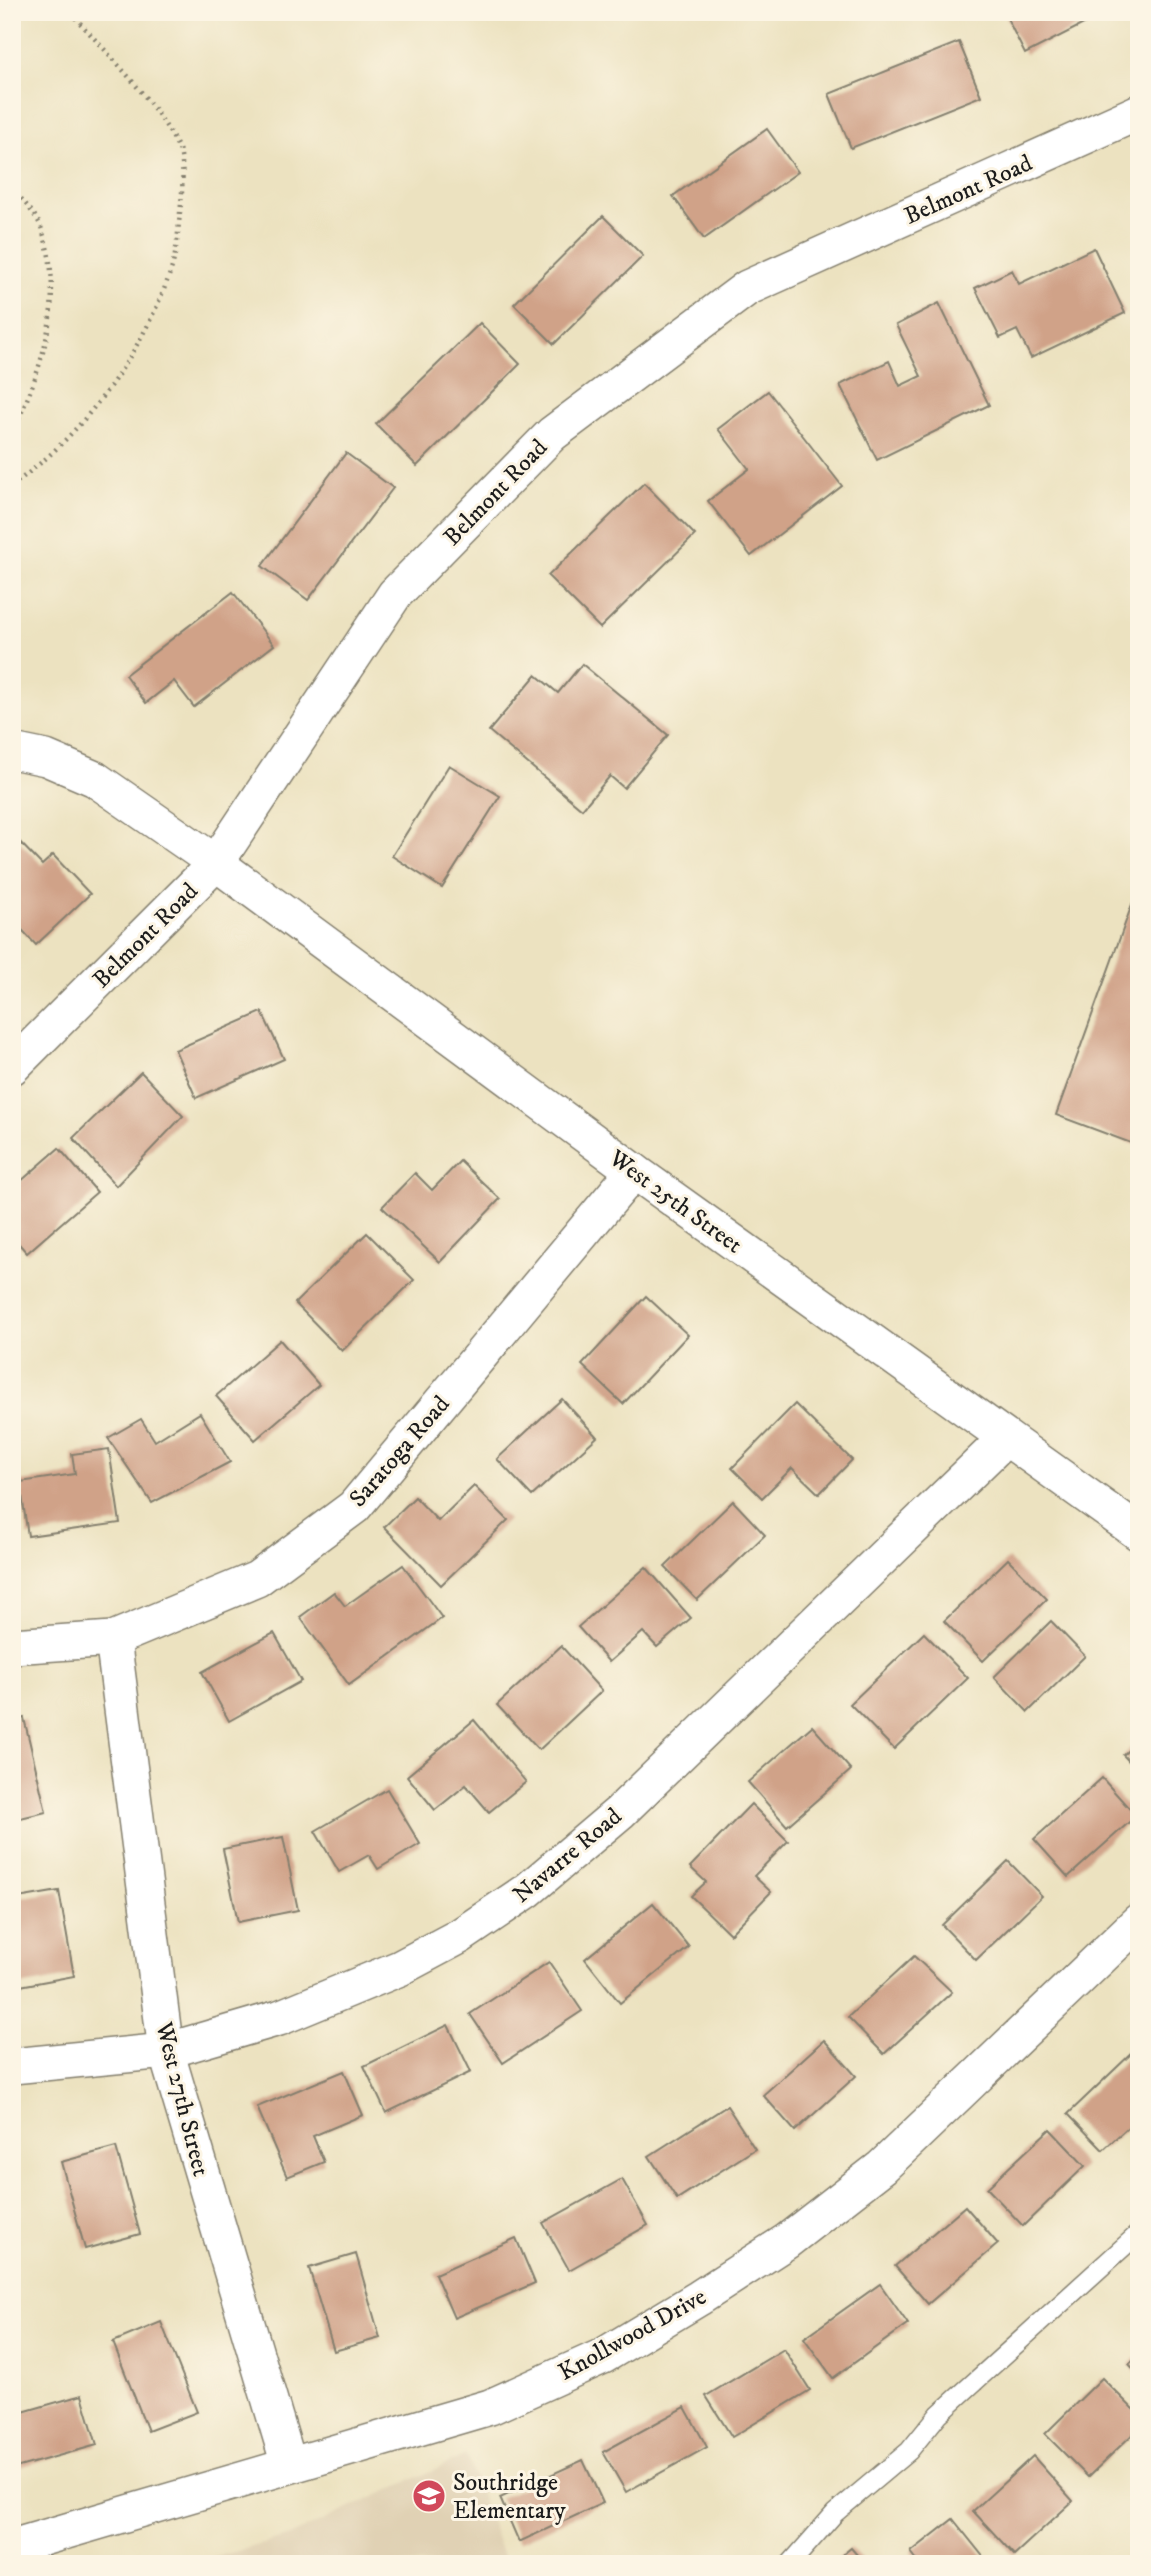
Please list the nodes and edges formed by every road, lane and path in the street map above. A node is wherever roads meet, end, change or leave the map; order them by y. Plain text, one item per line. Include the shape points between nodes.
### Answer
1 (70, 12) edge
2 (1139, 112) edge
3 (12, 188) edge
4 (12, 434) edge
5 (12, 486) edge
6 (12, 751) edge
7 (216, 863) junction
8 (12, 1067) edge
9 (634, 1171) junction
10 (1006, 1438) junction
11 (1139, 1533) edge
12 (113, 1639) junction
13 (12, 1646) edge
14 (1139, 1922) edge
15 (166, 2052) junction
16 (12, 2066) edge
17 (1139, 2233) edge
18 (289, 2465) junction
19 (12, 2547) edge
20 (789, 2564) edge

1 - 5 path via 157,114 180,152 183,194 171,270 147,324 107,391 57,448
2 - 7 street, Belmont Road via 747,288 552,434 395,594
3 - 4 path via 40,225 50,268 50,330 33,390
6 - 7 street, West 25th Street via 46,758 95,779
7 - 8 street, Belmont Road
7 - 9 street, West 25th Street
9 - 10 street, West 25th Street
9 - 12 street, Saratoga Road via 354,1507 257,1579
10 - 11 street, West 25th Street
10 - 15 street, Navarre Road via 620,1812 528,1890 460,1936 400,1968 279,2018
12 - 13 street, Saratoga Road
12 - 15 street, West 27th Street
14 - 18 street, Knollwood Drive via 883,2167 787,2241 699,2298 603,2356 490,2407
15 - 16 street, Navarre Road
15 - 18 street, West 27th Street
17 - 20 lane via 939,2414 909,2451 835,2512
18 - 19 street, Knollwood Drive

